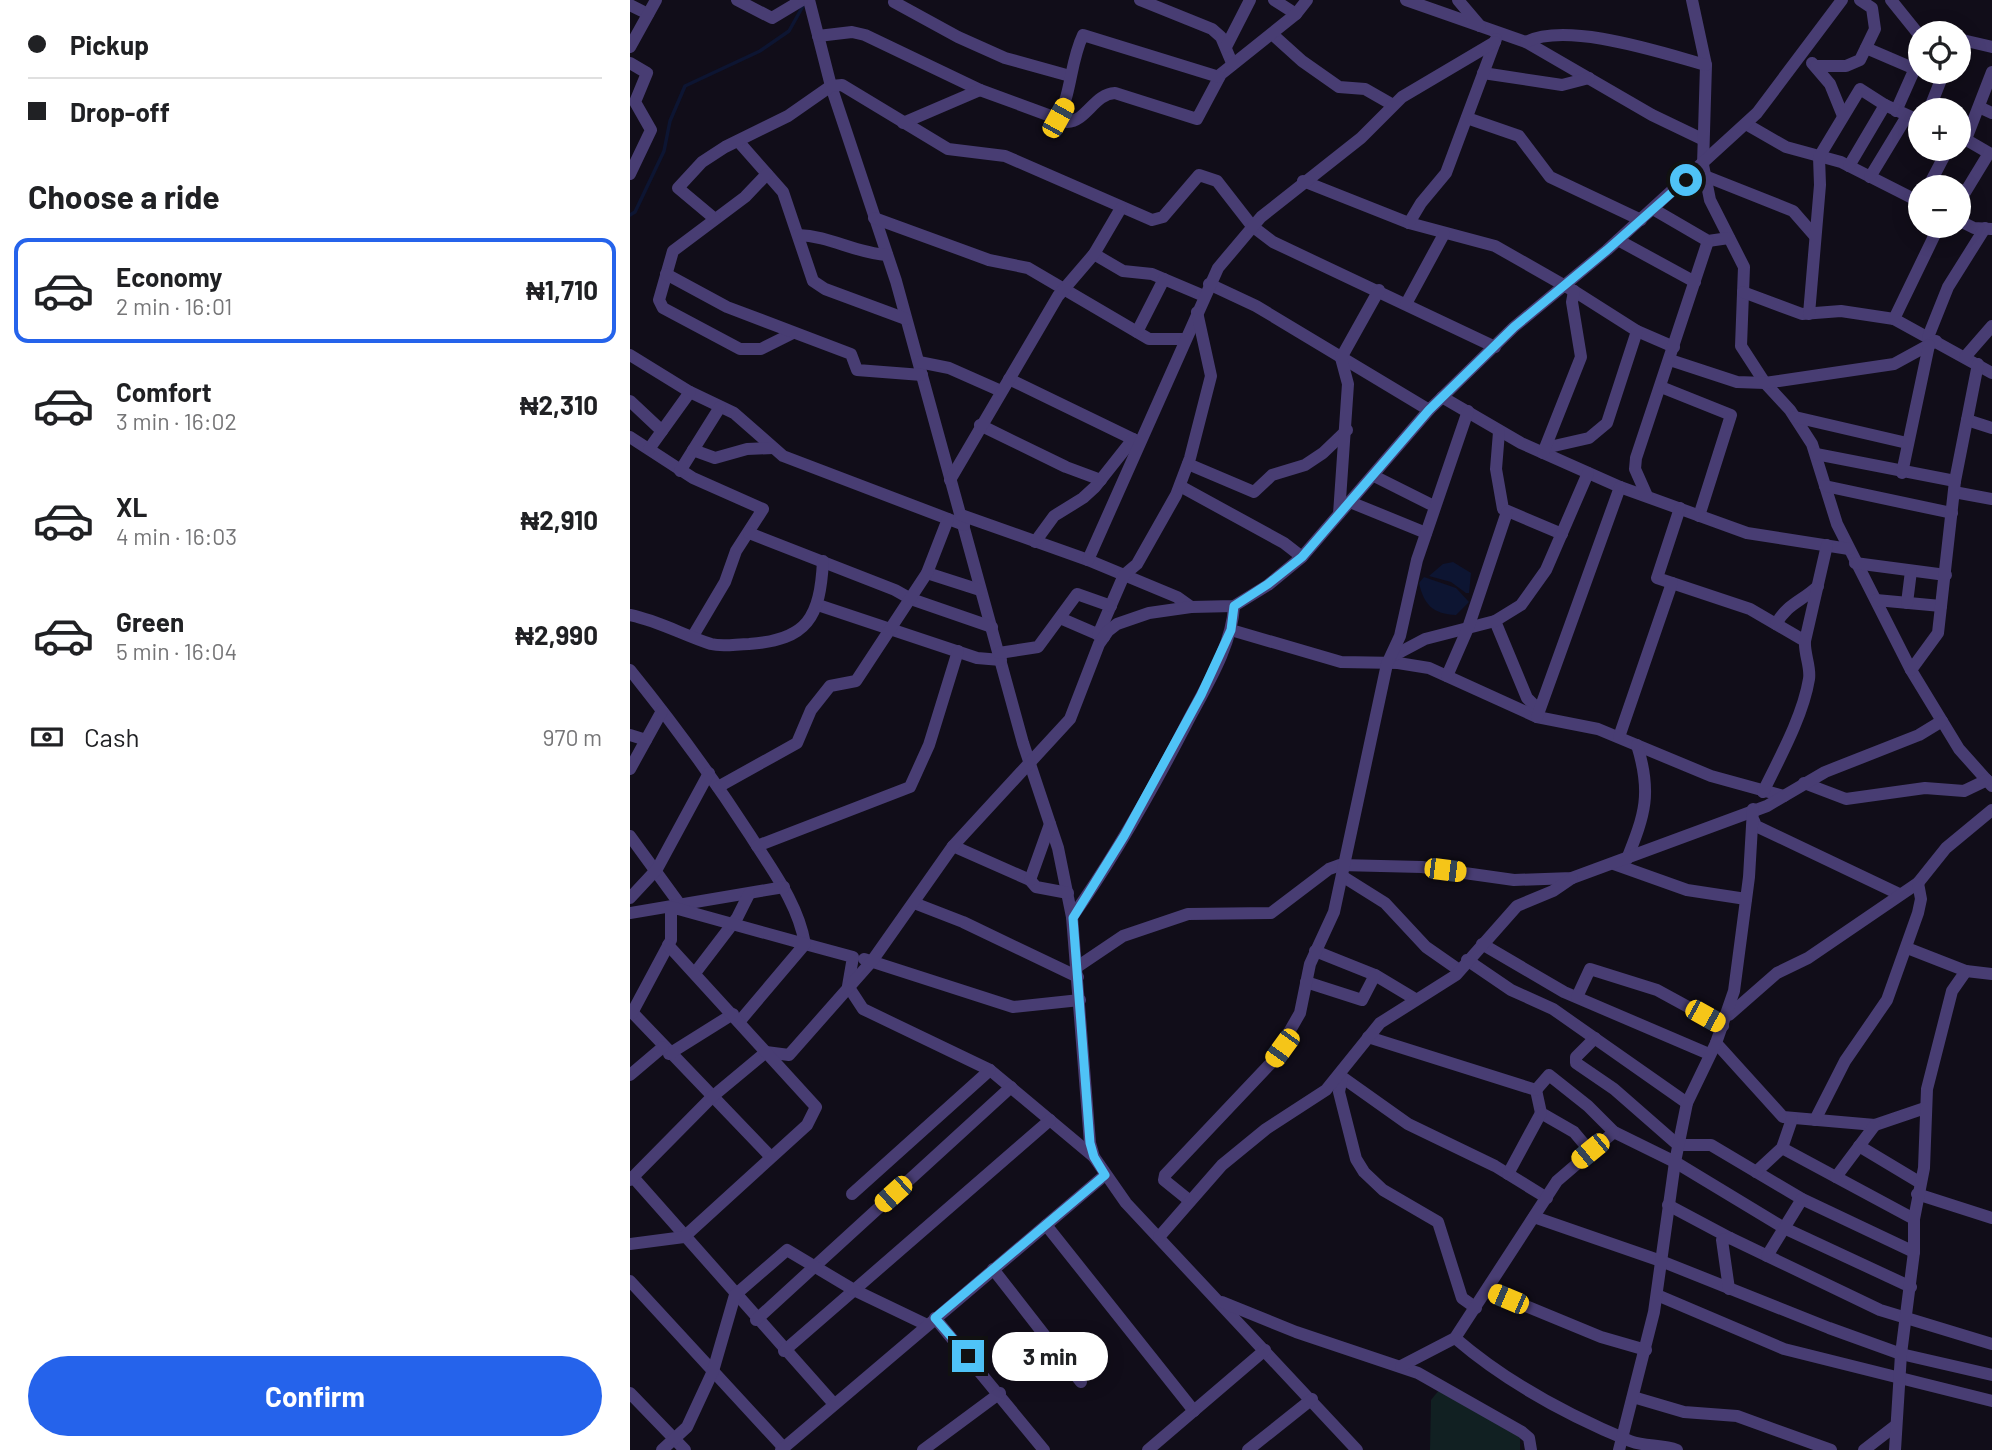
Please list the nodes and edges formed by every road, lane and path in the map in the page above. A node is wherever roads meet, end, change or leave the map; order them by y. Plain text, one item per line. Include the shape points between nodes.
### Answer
1 (656, 0) edge
2 (737, 0) edge
3 (802, 0) edge
4 (809, 0) edge
5 (1140, 0) edge
6 (1250, 0) edge
7 (1274, 0) edge
8 (1307, 0) edge
9 (1406, 0) edge
10 (1458, 0) edge
11 (1692, 0) edge
12 (1842, 0) edge
13 (1860, 0) edge
14 (1891, 0) edge
15 (894, 2) dead end
16 (630, 5) edge
17 (648, 14) junction
18 (1296, 14) junction
19 (1908, 25) edge
20 (1480, 26) junction
21 (1272, 34) junction
22 (818, 36) junction
23 (1497, 38) junction
24 (1526, 41) junction
25 (1971, 42) edge
26 (630, 47) edge
27 (1226, 47) junction
28 (1992, 47) edge
29 (1866, 48) junction
30 (1802, 52) junction
31 (1908, 60) edge
32 (630, 63) edge
33 (1231, 63) junction
34 (1706, 65) junction
35 (1815, 66) junction
36 (1992, 72) edge
37 (1483, 73) junction
38 (1070, 76) junction
39 (1219, 77) junction
40 (1589, 78) junction
41 (1911, 84) edge
42 (831, 86) junction
43 (980, 90) junction
44 (1393, 105) junction
45 (1979, 107) junction
46 (1902, 113) edge
47 (1992, 113) edge
48 (1843, 116) junction
49 (1058, 118) junction
50 (1467, 118) junction
51 (1971, 121) edge
52 (903, 122) junction
53 (1746, 124) junction
54 (1702, 139) junction
55 (738, 141) junction
56 (1971, 142) edge
57 (1819, 157) junction
58 (1849, 166) junction
59 (1704, 170) junction
60 (631, 172) edge
61 (766, 174) junction
62 (1870, 177) junction
63 (1303, 181) junction
64 (1971, 183) edge
65 (1908, 196) edge
66 (1121, 208) junction
67 (1653, 209) junction
68 (874, 218) junction
69 (715, 219) junction
70 (1641, 220) junction
71 (1409, 223) junction
72 (1252, 226) junction
73 (1988, 229) edge
74 (1444, 234) junction
75 (798, 235) junction
76 (1814, 235) junction
77 (1933, 238) edge
78 (1729, 239) junction
79 (1618, 240) junction
80 (1708, 241) junction
81 (1094, 254) junction
82 (887, 255) junction
83 (666, 274) junction
84 (1164, 279) junction
85 (1695, 282) junction
86 (1209, 284) junction
87 (1065, 287) junction
88 (1569, 288) junction
89 (1379, 290) junction
90 (1743, 292) junction
91 (1204, 296) junction
92 (1406, 304) junction
93 (1197, 312) junction
94 (1809, 314) junction
95 (906, 319) junction
96 (1894, 319) junction
97 (1992, 326) edge
98 (1637, 331) junction
99 (1137, 332) junction
100 (793, 333) junction
101 (1185, 339) junction
102 (1931, 341) junction
103 (1495, 347) junction
104 (1674, 347) junction
105 (630, 355) edge
106 (1965, 357) junction
107 (1341, 358) junction
108 (1670, 360) junction
109 (1978, 364) junction
110 (920, 369) junction
111 (1992, 373) edge
112 (1009, 379) junction
113 (1765, 383) junction
114 (1661, 387) junction
115 (1001, 391) junction
116 (690, 392) junction
117 (1442, 397) junction
118 (630, 401) edge
119 (720, 407) junction
120 (1429, 410) junction
121 (1468, 411) junction
122 (1795, 417) junction
123 (1967, 420) junction
124 (981, 425) junction
125 (1992, 428) edge
126 (1347, 429) junction
127 (662, 431) junction
128 (1499, 432) junction
129 (630, 437) edge
130 (1136, 440) junction
131 (1907, 443) junction
132 (773, 448) junction
133 (649, 449) junction
134 (693, 450) junction
135 (1544, 450) junction
136 (1816, 454) junction
137 (1188, 464) junction
138 (680, 471) junction
139 (1588, 473) junction
140 (1902, 473) junction
141 (1374, 476) junction
142 (950, 480) junction
143 (1101, 480) junction
144 (1180, 486) junction
145 (1825, 486) junction
146 (1620, 487) junction
147 (1954, 487) junction
148 (1647, 496) junction
149 (1992, 499) edge
150 (1350, 502) junction
151 (1434, 506) junction
152 (1680, 509) junction
153 (1507, 512) junction
154 (1952, 513) junction
155 (1339, 514) junction
156 (1699, 516) junction
157 (948, 519) junction
158 (962, 520) junction
159 (749, 533) junction
160 (1426, 533) junction
161 (1562, 534) junction
162 (1035, 542) junction
163 (1828, 545) junction
164 (1849, 549) junction
165 (1302, 557) junction
166 (1088, 560) junction
167 (823, 561) junction
168 (1855, 563) junction
169 (1912, 571) junction
170 (927, 573) junction
171 (1124, 575) junction
172 (1946, 575) junction
173 (1672, 583) junction
174 (1818, 586) junction
175 (980, 590) junction
176 (911, 599) junction
177 (1876, 600) junction
178 (1907, 603) junction
179 (818, 605) junction
180 (1111, 606) junction
181 (1234, 606) junction
182 (1941, 606) junction
183 (1191, 607) junction
184 (630, 615) edge
185 (1060, 618) junction
186 (1495, 621) junction
187 (1776, 624) junction
188 (992, 627) junction
189 (1468, 628) junction
190 (1231, 630) junction
191 (889, 631) junction
192 (693, 636) junction
193 (1101, 636) junction
194 (1805, 641) junction
195 (958, 651) junction
196 (1000, 657) junction
197 (1389, 660) junction
198 (630, 670) edge
199 (1911, 670) junction
200 (1447, 676) junction
201 (662, 710) junction
202 (1538, 713) junction
203 (1942, 721) junction
204 (630, 736) edge
205 (1619, 737) junction
206 (646, 740) junction
207 (1637, 745) junction
208 (1029, 761) junction
209 (630, 769) edge
210 (709, 773) junction
211 (1804, 783) junction
212 (1989, 783) edge
213 (719, 787) junction
214 (1763, 792) junction
215 (1784, 796) junction
216 (1992, 810) edge
217 (1753, 815) junction
218 (1050, 824) junction
219 (630, 836) edge
220 (757, 846) junction
221 (953, 846) junction
222 (1626, 859) junction
223 (1614, 864) junction
224 (657, 869) junction
225 (1343, 870) junction
226 (1572, 878) junction
227 (1030, 880) junction
228 (1918, 883) junction
229 (784, 887) junction
230 (1068, 893) junction
231 (749, 894) junction
232 (1899, 894) junction
233 (630, 898) edge
234 (1746, 899) junction
235 (914, 903) junction
236 (676, 907) junction
237 (630, 913) edge
238 (1073, 918) junction
239 (732, 924) junction
240 (805, 944) junction
241 (1482, 944) junction
242 (668, 945) junction
243 (1907, 948) junction
244 (1315, 951) junction
245 (853, 957) junction
246 (872, 961) junction
247 (1463, 965) junction
248 (1965, 971) junction
249 (1078, 972) junction
250 (695, 973) junction
251 (1992, 974) edge
252 (1375, 975) junction
253 (1306, 982) junction
254 (848, 986) junction
255 (1577, 997) junction
256 (1415, 999) junction
257 (1080, 1000) junction
258 (631, 1011) edge
259 (736, 1018) junction
260 (1724, 1021) junction
261 (1368, 1037) junction
262 (1595, 1038) junction
263 (1712, 1049) junction
264 (666, 1050) junction
265 (766, 1052) junction
266 (990, 1070) junction
267 (630, 1075) edge
268 (1341, 1076) junction
269 (1011, 1087) junction
270 (1536, 1090) junction
271 (712, 1097) junction
272 (1687, 1102) junction
273 (1925, 1108) junction
274 (1541, 1113) junction
275 (1792, 1119) junction
276 (1050, 1120) junction
277 (1815, 1120) junction
278 (1875, 1125) junction
279 (1614, 1132) junction
280 (1678, 1145) junction
281 (1859, 1146) junction
282 (1782, 1148) junction
283 (1590, 1151) junction
284 (770, 1156) junction
285 (1094, 1157) junction
286 (1675, 1162) junction
287 (1756, 1172) junction
288 (1508, 1174) junction
289 (1105, 1175) junction
290 (1836, 1177) junction
291 (631, 1179) edge
292 (1918, 1188) junction
293 (852, 1194) dead end
294 (1547, 1198) junction
295 (1802, 1199) junction
296 (1190, 1201) junction
297 (1668, 1205) junction
298 (1534, 1217) junction
299 (1992, 1218) edge
300 (1914, 1219) junction
301 (1046, 1225) junction
302 (1784, 1228) junction
303 (684, 1237) junction
304 (1159, 1237) junction
305 (1730, 1238) junction
306 (630, 1244) edge
307 (1914, 1252) junction
308 (1767, 1256) junction
309 (1661, 1261) junction
310 (815, 1266) junction
311 (993, 1269) junction
312 (630, 1281) edge
313 (1911, 1287) junction
314 (1728, 1289) junction
315 (854, 1290) junction
316 (1488, 1290) junction
317 (735, 1295) junction
318 (1657, 1295) junction
319 (1219, 1300) junction
320 (1476, 1308) junction
321 (1908, 1318) junction
322 (756, 1320) junction
323 (931, 1321) junction
324 (1455, 1338) junction
325 (1992, 1344) edge
326 (784, 1350) junction
327 (1265, 1350) junction
328 (1646, 1350) junction
329 (1901, 1354) junction
330 (1401, 1366) junction
331 (713, 1371) junction
332 (1992, 1376) edge
333 (1901, 1379) junction
334 (1081, 1382) dead end
335 (630, 1393) edge
336 (1000, 1394) junction
337 (1633, 1397) junction
338 (1312, 1399) junction
339 (1992, 1401) edge
340 (834, 1404) junction
341 (1194, 1411) junction
342 (1895, 1426) junction
343 (675, 1439) junction
344 (1632, 1443) edge
345 (782, 1449) edge
346 (662, 1450) edge
347 (685, 1450) edge
348 (923, 1450) edge
349 (1044, 1450) edge
350 (1148, 1450) edge
351 (1248, 1450) edge
352 (1357, 1450) edge
353 (1531, 1450) edge
354 (1619, 1450) edge
355 (1677, 1450) edge
356 (1831, 1450) edge
357 (1864, 1450) edge
358 (1895, 1450) edge

1 - 17 street
2 - 3 street via 772,18
4 - 22 street
5 - 27 street via 1212,29
6 - 27 street
7 - 18 street
8 - 18 street
9 - 20 street
10 - 20 street
11 - 34 street
12 - 30 street
13 - 29 street via 1874,12 1875,29
14 - 19 street
15 - 38 street via 1005,58
16 - 17 street
17 - 26 street
18 - 21 street
20 - 23 street
21 - 33 street
21 - 44 street via 1339,87 1365,89
22 - 42 street
22 - 43 street via 858,32
23 - 24 street
23 - 37 street
23 - 44 street
24 - 34 street via 1544,35 1615,40
24 - 40 street
25 - 28 street
27 - 33 street
29 - 31 street
29 - 35 street via 1854,64
30 - 35 street
30 - 53 street
32 - 60 street via 647,73 635,102 651,130
33 - 39 street
34 - 54 street
35 - 48 street via 1830,84
36 - 45 street
37 - 40 street via 1562,85
37 - 50 street
38 - 39 street via 1085,34
38 - 49 street via 1070,92
39 - 49 street via 1197,119 1115,93 1103,96 1073,121
40 - 54 street
41 - 46 street
42 - 52 street via 842,85
42 - 55 street via 788,116
42 - 68 street
43 - 49 street
43 - 52 street
44 - 63 street via 1361,138
45 - 47 street
45 - 51 street
46 - 48 street via 1860,89
46 - 58 street
46 - 62 street
48 - 57 street
50 - 70 street via 1519,136 1550,177
50 - 71 street via 1446,173
52 - 66 street via 948,149 1005,156
53 - 57 street via 1786,147
53 - 59 street
54 - 59 street
55 - 61 street
55 - 69 street via 702,162 678,187
56 - 64 street via 1989,153
57 - 58 street
57 - 76 street
58 - 62 street
59 - 67 street
59 - 76 street via 1793,211
59 - 78 street via 1710,200
61 - 69 street
61 - 75 street via 783,192
62 - 65 street
63 - 71 street
63 - 72 street
66 - 72 street via 1158,220 1199,175 1217,181
66 - 81 street
67 - 70 street
67 - 80 street
68 - 82 street
68 - 87 street via 1000,263 1021,265
69 - 83 street via 673,251
70 - 79 street
71 - 74 street
72 - 86 street
72 - 89 street via 1301,257
73 - 102 street via 1948,287
74 - 88 street via 1494,246
74 - 92 street
75 - 82 street via 826,237 864,254
75 - 95 street via 813,281 819,286
76 - 94 street
77 - 96 street
78 - 80 street
78 - 90 street via 1744,267
79 - 85 street
79 - 88 street
80 - 85 street
81 - 84 street via 1123,271
81 - 87 street
82 - 95 street
83 - 100 street via 727,307
83 - 100 street via 659,300 663,308 740,349 761,349
84 - 91 street
84 - 99 street
85 - 104 street
86 - 91 street
86 - 107 street via 1256,306
87 - 99 street
87 - 112 street
88 - 98 street
88 - 103 street
88 - 135 street via 1581,357
89 - 92 street
89 - 107 street
90 - 94 street
90 - 113 street via 1741,346
91 - 93 street
92 - 103 street
93 - 101 street
93 - 137 street via 1211,376
94 - 96 street via 1841,310
95 - 110 street
96 - 102 street
97 - 106 street
98 - 104 street
98 - 135 street via 1607,423 1589,438
99 - 101 street via 1158,341
100 - 110 street via 851,354 857,370
101 - 130 street
102 - 106 street
102 - 113 street via 1894,364
102 - 131 street
103 - 117 street
104 - 108 street
105 - 116 street
106 - 109 street
107 - 120 street
107 - 126 street via 1348,384
108 - 113 street via 1737,382
108 - 114 street
109 - 111 street
109 - 123 street
110 - 115 street via 949,368
110 - 142 street
112 - 115 street
112 - 130 street
113 - 122 street
114 - 148 street via 1636,458 1635,469
114 - 156 street via 1731,415
115 - 124 street
116 - 119 street
116 - 127 street
117 - 120 street
117 - 121 street
118 - 127 street
119 - 132 street via 751,425
119 - 134 street
120 - 141 street
121 - 128 street
121 - 151 street
122 - 131 street
122 - 136 street
123 - 125 street
123 - 147 street
124 - 142 street
124 - 143 street
126 - 137 street via 1323,453 1272,475 1254,492
126 - 155 street
127 - 133 street
128 - 135 street
128 - 153 street via 1497,485
129 - 133 street
130 - 143 street
130 - 166 street
131 - 140 street
132 - 134 street via 715,458
132 - 157 street via 783,456
133 - 138 street
134 - 138 street
135 - 139 street
136 - 140 street
136 - 145 street
137 - 144 street
138 - 159 street via 762,508
139 - 146 street
139 - 161 street
140 - 147 street
141 - 150 street
141 - 151 street
142 - 158 street
143 - 162 street via 1054,516
144 - 165 street
144 - 171 street via 1138,564
145 - 154 street
145 - 164 street
146 - 148 street
146 - 202 street
147 - 149 street
147 - 154 street
148 - 152 street
150 - 155 street
150 - 160 street
151 - 160 street
152 - 156 street
152 - 173 street via 1657,577
153 - 161 street
153 - 189 street
154 - 172 street
155 - 165 street
156 - 163 street via 1747,533
157 - 158 street
157 - 170 street
158 - 162 street
158 - 175 street
159 - 167 street
159 - 192 street
160 - 197 street via 1400,636
161 - 186 street via 1528,596
162 - 166 street
163 - 164 street
163 - 174 street
164 - 168 street
165 - 181 street
166 - 171 street
167 - 176 street
167 - 179 street
168 - 169 street
168 - 177 street
169 - 172 street
169 - 178 street
170 - 175 street
170 - 176 street
171 - 180 street
171 - 183 street
172 - 182 street
173 - 187 street via 1749,609
173 - 205 street
174 - 187 street via 1785,608
174 - 194 street
175 - 188 street
176 - 188 street
176 - 191 street
177 - 178 street
177 - 199 street
178 - 182 street
179 - 191 street
179 - 192 street via 801,630 770,642 721,646
180 - 185 street via 1077,594
180 - 193 street
181 - 183 street
181 - 190 street
182 - 199 street via 1938,633
183 - 193 street via 1149,613 1117,624
184 - 192 street
185 - 193 street
185 - 196 street via 1038,647
186 - 189 street
186 - 202 street via 1527,698
187 - 194 street
188 - 196 street
189 - 197 street via 1425,639
189 - 200 street
190 - 197 street via 1341,662
190 - 238 street via 1173,750
191 - 195 street
191 - 213 street via 856,681 830,686 811,710 797,743
193 - 208 street via 1070,719
194 - 214 street via 1809,678 1786,746
195 - 196 street
195 - 220 street via 929,745 910,787
196 - 208 street
197 - 200 street
197 - 225 street
198 - 201 street
199 - 203 street
200 - 202 street
201 - 206 street
201 - 210 street
202 - 205 street
203 - 211 street
203 - 212 street
204 - 206 street
205 - 207 street
206 - 209 street
207 - 214 street
207 - 222 street via 1647,776 1644,810
208 - 218 street
208 - 221 street
210 - 213 street
210 - 224 street
211 - 212 street via 1846,799 1925,788 1964,791
211 - 215 street
213 - 220 street
214 - 215 street
215 - 217 street
216 - 228 street via 1946,848
217 - 222 street
217 - 232 street via 1756,826
217 - 234 street
218 - 227 street
218 - 230 street
219 - 224 street
220 - 229 street
221 - 227 street
221 - 235 street
222 - 223 street
223 - 226 street
223 - 234 street via 1687,890
224 - 233 street
224 - 236 street
225 - 226 street via 1422,867 1514,880
225 - 244 street via 1334,912
225 - 247 street via 1385,903 1426,947
225 - 249 street via 1329,869 1271,914 1188,914 1123,936
226 - 241 street via 1517,905
227 - 230 street via 1036,887
228 - 232 street
228 - 243 street via 1921,898
229 - 231 street
229 - 240 street via 798,914
230 - 238 street
231 - 236 street
231 - 239 street
232 - 260 street via 1808,958 1777,973
234 - 260 street via 1734,991
235 - 246 street
235 - 249 street
236 - 237 street
236 - 239 street
236 - 242 street
238 - 249 street
239 - 240 street
239 - 250 street
240 - 245 street
240 - 259 street
241 - 247 street
241 - 255 street
242 - 250 street
242 - 258 street
243 - 248 street
243 - 277 street via 1887,1000 1845,1061
244 - 252 street
244 - 253 street
245 - 246 street
245 - 254 street
246 - 254 street
246 - 257 street via 1013,1007
247 - 256 street
247 - 262 street via 1553,1009
248 - 251 street
248 - 273 street via 1952,991
249 - 257 street
250 - 259 street
252 - 253 street via 1362,1000
252 - 256 street
253 - 296 street via 1300,1013 1282,1048 1165,1175 1164,1180
254 - 265 street via 789,1055
254 - 266 street via 863,1009
255 - 260 street via 1590,969 1657,990
255 - 263 street
256 - 261 street
257 - 285 street
258 - 264 street
259 - 264 street
259 - 265 street
260 - 263 street
261 - 268 street
261 - 270 street
262 - 272 street
262 - 280 street via 1576,1063 1614,1089
263 - 272 street
263 - 275 street via 1777,1113
264 - 267 street
264 - 271 street
265 - 271 street
265 - 284 street via 816,1107 807,1125
266 - 269 street
266 - 293 street
268 - 288 street via 1408,1124
268 - 296 street via 1222,1164
268 - 320 street via 1339,1092 1356,1159 1383,1190 1438,1222 1462,1298
269 - 276 street
269 - 310 street
270 - 274 street
270 - 279 street via 1549,1075
271 - 284 street
271 - 291 street
272 - 280 street
273 - 278 street
273 - 292 street via 1924,1168
274 - 283 street via 1574,1132
274 - 288 street
275 - 277 street
275 - 282 street
276 - 285 street
276 - 315 street
277 - 278 street
278 - 281 street
279 - 283 street
279 - 286 street
280 - 286 street
280 - 287 street via 1712,1145
281 - 290 street
281 - 292 street
282 - 287 street
282 - 290 street
283 - 294 street via 1568,1169
284 - 303 street
285 - 289 street
286 - 297 street
286 - 302 street
287 - 295 street
288 - 294 street
289 - 301 street
289 - 304 street
290 - 300 street
291 - 303 street
292 - 299 street
292 - 300 street
294 - 298 street
295 - 302 street
295 - 307 street
296 - 304 street
297 - 305 street
297 - 309 street
298 - 309 street
298 - 316 street
300 - 307 street
301 - 311 street
301 - 341 street
302 - 308 street
302 - 313 street
303 - 306 street
303 - 317 street
304 - 319 street
305 - 308 street
305 - 314 street via 1722,1240
307 - 313 street
308 - 321 street via 1870,1306
309 - 314 street
309 - 318 street
310 - 315 street
310 - 317 street via 787,1250
310 - 322 street
311 - 323 street
311 - 334 street
312 - 331 street
313 - 321 street
314 - 329 street
315 - 323 street
315 - 326 street
316 - 320 street
316 - 328 street via 1601,1337
317 - 322 street
317 - 331 street
318 - 328 street
318 - 333 street via 1784,1349
319 - 327 street
319 - 330 street via 1296,1332
320 - 324 street
321 - 325 street
321 - 329 street
322 - 326 street
323 - 336 street
323 - 340 street
324 - 330 street
324 - 344 street via 1497,1372
326 - 340 street
327 - 338 street
327 - 341 street
328 - 337 street
329 - 332 street
329 - 333 street
330 - 353 street via 1441,1383 1522,1432 1529,1438
331 - 343 street via 687,1427
331 - 345 street
333 - 339 street
333 - 342 street
335 - 343 street
336 - 348 street
336 - 349 street
337 - 344 street
337 - 356 street via 1684,1412 1737,1416
338 - 351 street
338 - 352 street
340 - 345 street
341 - 350 street
342 - 357 street
342 - 358 street
343 - 346 street
343 - 347 street
344 - 354 street
344 - 355 street

